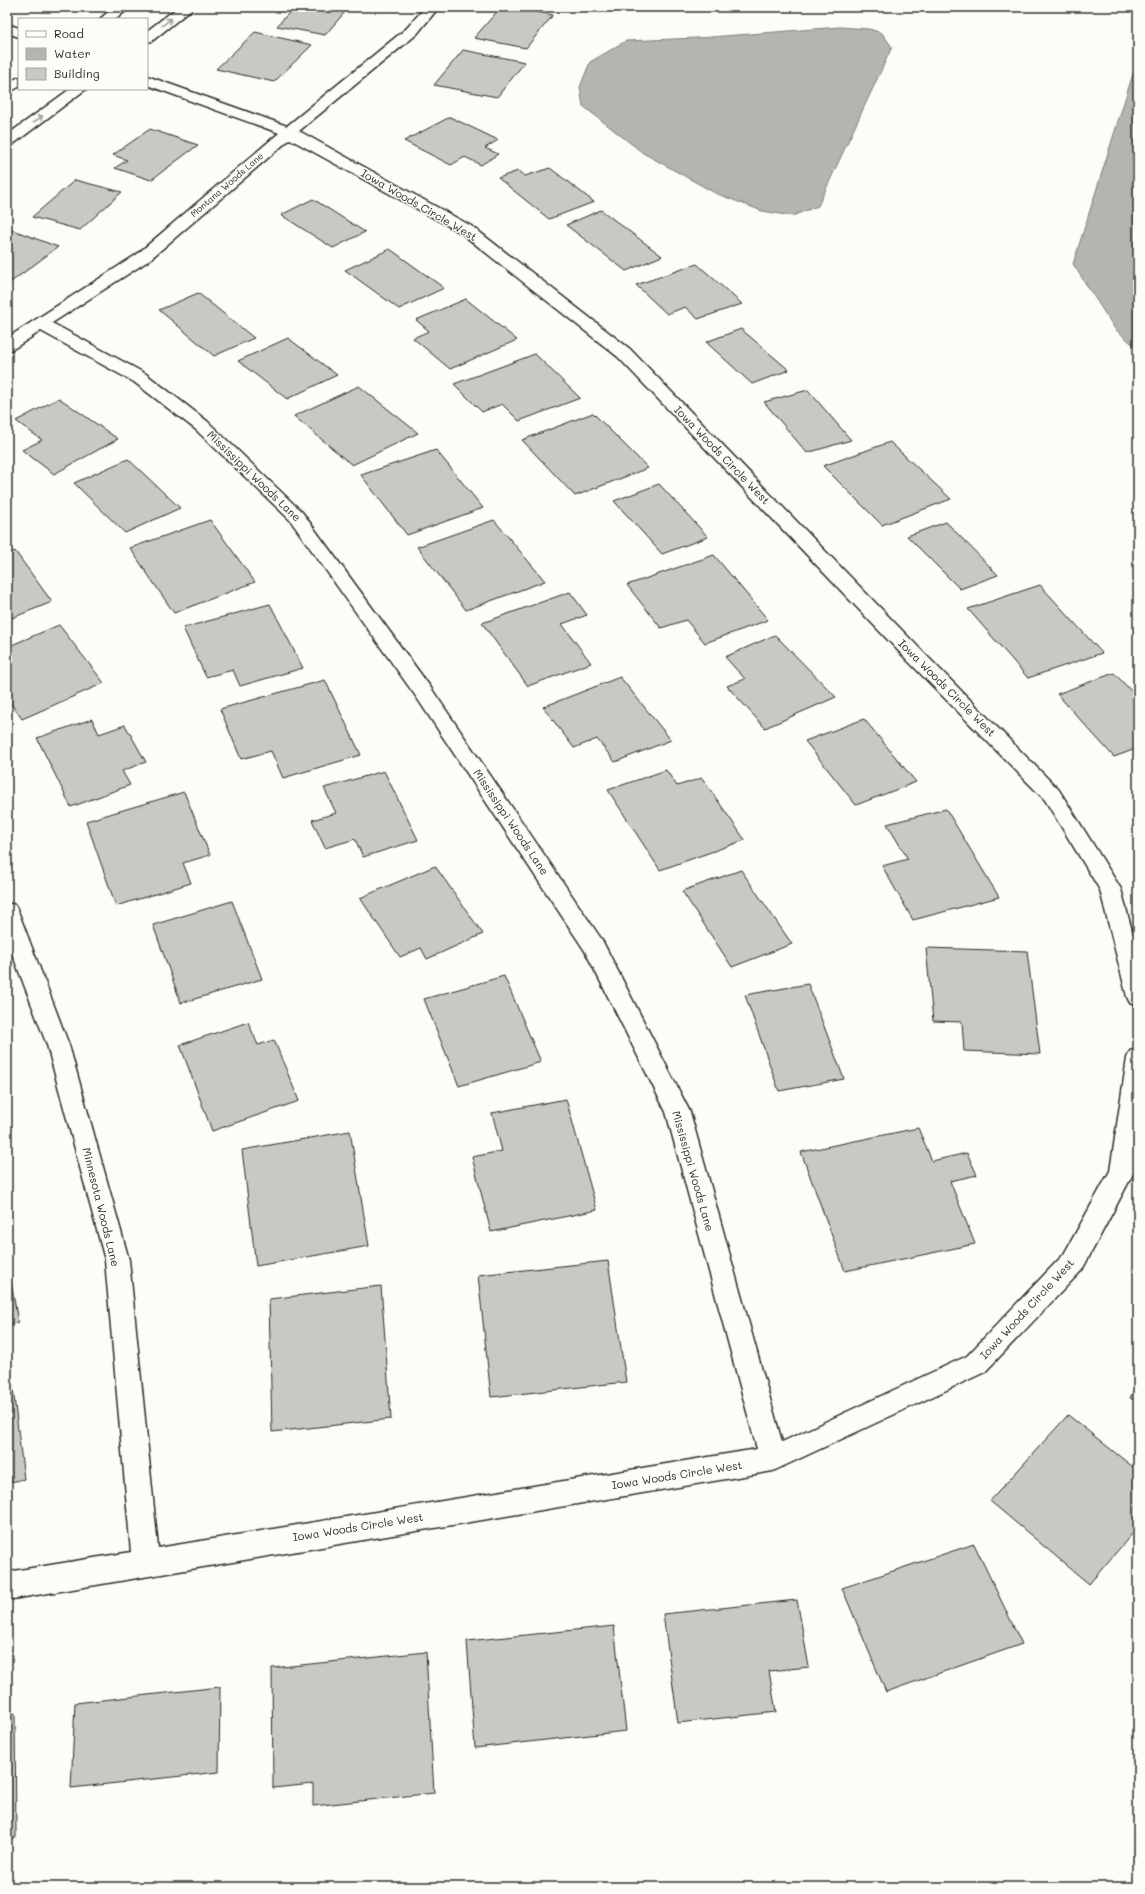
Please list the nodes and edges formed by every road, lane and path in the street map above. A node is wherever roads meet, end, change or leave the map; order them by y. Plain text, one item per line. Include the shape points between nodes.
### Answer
1 (123, 7) edge
2 (187, 7) edge
3 (432, 7) edge
4 (108, 18) edge
5 (7, 28) edge
6 (18, 33) edge
7 (148, 37) edge
8 (148, 80) edge
9 (18, 82) edge
10 (7, 89) edge
11 (78, 90) edge
12 (289, 132) junction
13 (7, 142) edge
14 (41, 324) junction
15 (7, 345) edge
16 (7, 911) edge
17 (1138, 997) edge
18 (1138, 1058) edge
19 (1130, 1175) edge
20 (773, 1459) junction
21 (146, 1562) junction
22 (7, 1586) edge

1 - 4 street
7 -> 2 street
3 - 12 street, Montana Woods Lane via 412,32
5 - 6 street
8 - 12 street, Iowa Woods Circle West
9 - 10 street
13 -> 11 street
12 - 14 street, Montana Woods Lane via 142,258
12 - 17 street, Iowa Woods Circle West via 467,230 624,353 915,656 1052,794 1110,889
14 - 15 street, Montana Woods Lane
14 - 20 street, Mississippi Woods Lane via 140,378 201,425 296,516 424,693 594,946 678,1112
16 - 21 street, Minnesota Woods Lane via 58,1045 117,1260
18 - 19 street, Iowa Woods Circle West
19 - 20 street, Iowa Woods Circle West via 1073,1262 976,1364
20 - 21 street, Iowa Woods Circle West
21 - 22 street, Iowa Woods Circle West

